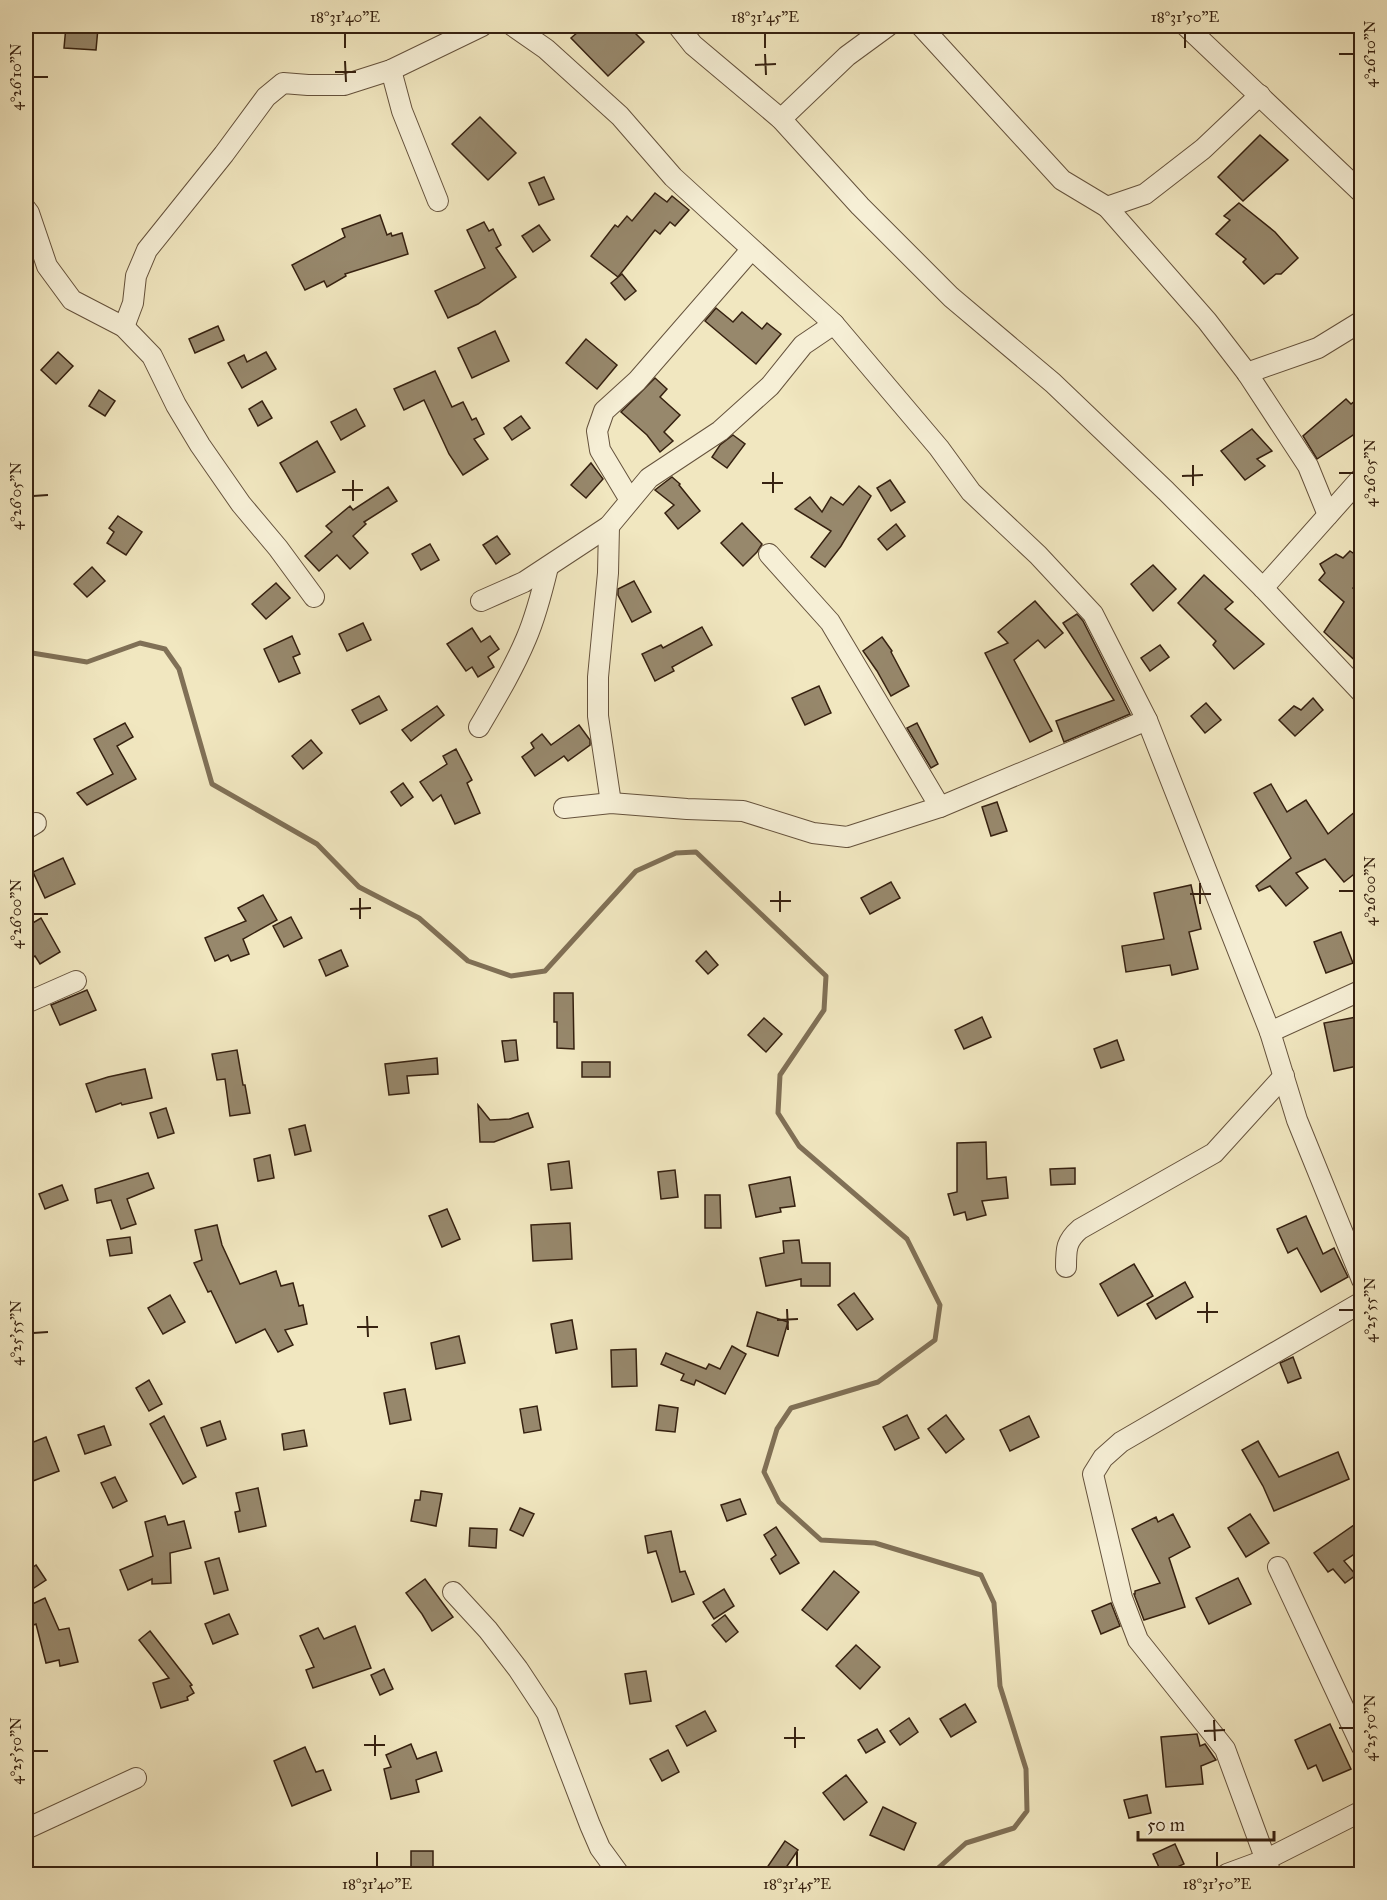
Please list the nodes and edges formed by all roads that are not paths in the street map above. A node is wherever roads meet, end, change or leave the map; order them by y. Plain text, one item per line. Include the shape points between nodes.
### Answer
1 (482, 26) edge
2 (513, 26) edge
3 (678, 26) edge
4 (888, 26) edge
5 (921, 26) edge
6 (1186, 26) edge
7 (391, 70) junction
8 (1260, 95) junction
9 (781, 119) junction
10 (1362, 193) edge
11 (438, 201) dead end
12 (1107, 207) junction
13 (26, 209) edge
14 (751, 250) junction
15 (1362, 321) edge
16 (834, 324) junction
17 (124, 327) junction
18 (1247, 373) junction
19 (1362, 477) edge
20 (630, 500) junction
21 (1328, 515) junction
22 (609, 526) junction
23 (769, 554) dead end
24 (548, 567) junction
25 (1263, 588) junction
26 (314, 597) dead end
27 (481, 601) dead end
28 (1362, 693) edge
29 (1147, 720) junction
30 (479, 727) dead end
31 (611, 803) junction
32 (940, 807) junction
33 (564, 808) dead end
34 (76, 981) dead end
35 (1362, 990) edge
36 (26, 1003) edge
37 (1270, 1032) junction
38 (1284, 1076) junction
39 (1066, 1267) dead end
40 (1362, 1280) edge
41 (1362, 1302) edge
42 (1278, 1567) dead end
43 (453, 1592) dead end
44 (1362, 1747) edge
45 (136, 1778) dead end
46 (1362, 1811) edge
47 (26, 1829) edge
48 (1268, 1867) edge
49 (619, 1875) edge
50 (1227, 1875) edge

1 - 7 street
2 - 14 street via 546,49 621,116 673,177
3 - 9 street via 693,45
4 - 9 street via 847,56
5 - 12 street via 1062,180
6 - 8 street
7 - 11 street via 402,111
7 - 17 street via 344,85 283,83 266,97 147,250 136,276 133,303
8 - 10 street
8 - 12 street via 1203,149 1145,194
9 - 25 street via 951,297 1053,383
12 - 18 street
13 - 17 street via 47,266 72,300
14 - 16 street
14 - 20 street via 637,381 604,411 597,431 600,450
15 - 18 street via 1318,348
16 - 20 street via 804,345 770,386 720,431 649,478
16 - 29 street via 939,448 971,492 1093,614
17 - 26 street via 152,356 176,405 241,504
18 - 21 street via 1308,466
19 - 21 street
20 - 22 street
21 - 25 street
22 - 24 street
22 - 31 street via 609,573 598,697
23 - 32 street via 830,622
24 - 27 street
24 - 30 street via 526,639
25 - 28 street
29 - 32 street
29 - 37 street
31 - 32 street via 743,811 813,833 847,837
31 - 33 street
34 - 36 street
35 - 37 street
37 - 38 street
38 - 39 street via 1214,1153 1080,1229 1066,1247
38 - 40 street via 1297,1120
41 - 48 street via 1121,1442 1103,1458 1093,1474 1122,1598 1138,1640 1225,1749
42 - 44 street
43 - 49 street via 488,1630 547,1713 600,1848
45 - 47 street
46 - 48 street
48 - 50 street

